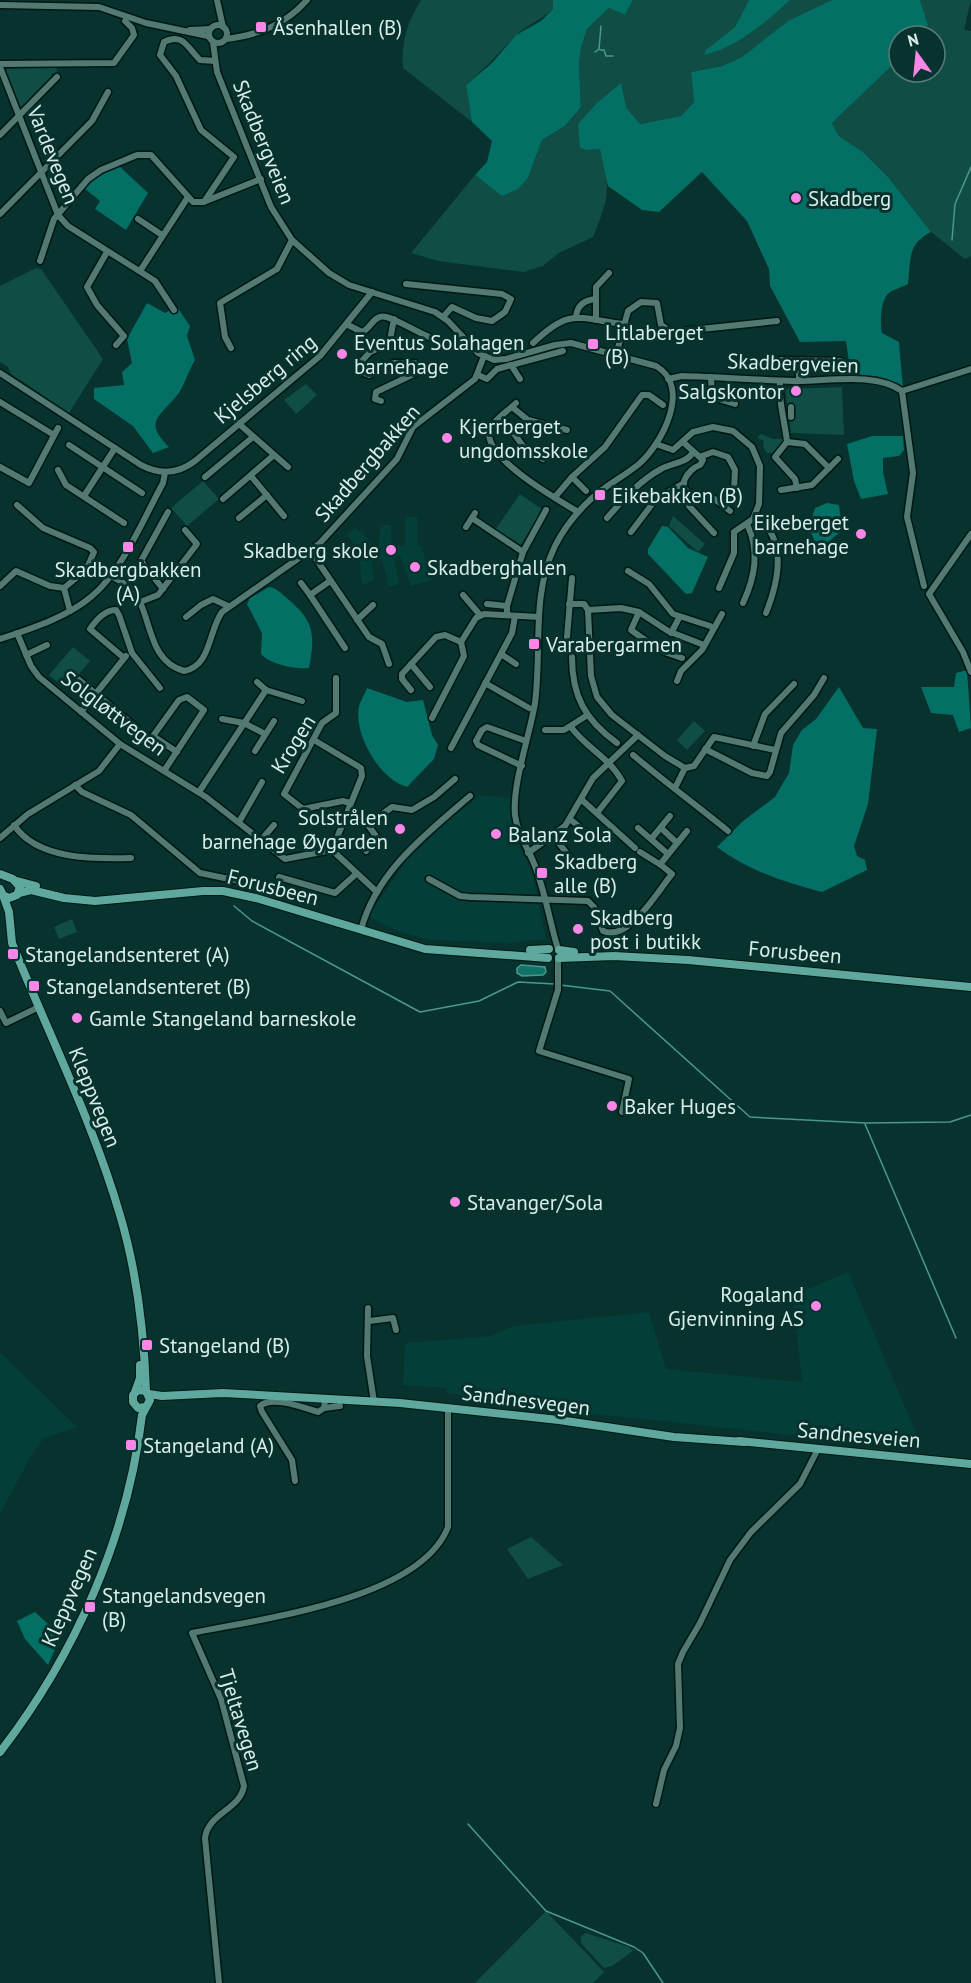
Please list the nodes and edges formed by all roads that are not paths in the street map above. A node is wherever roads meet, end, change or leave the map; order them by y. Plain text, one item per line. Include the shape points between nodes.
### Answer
1 (218, 0) edge
2 (307, 0) edge
3 (26, 2) edge
4 (0, 5) edge
5 (125, 21) dead end
6 (219, 28) junction
7 (187, 31) junction
8 (243, 36) junction
9 (210, 39) junction
10 (223, 41) junction
11 (215, 54) junction
12 (215, 61) junction
13 (0, 66) edge
14 (57, 77) dead end
15 (108, 92) dead end
16 (18, 116) junction
17 (0, 135) edge
18 (41, 173) junction
19 (261, 179) junction
20 (188, 197) junction
21 (204, 202) junction
22 (0, 214) edge
23 (58, 214) junction
24 (138, 219) dead end
25 (162, 235) junction
26 (292, 240) junction
27 (107, 252) junction
28 (40, 261) dead end
29 (140, 272) junction
30 (609, 273) dead end
31 (406, 284) dead end
32 (372, 292) junction
33 (596, 298) junction
34 (174, 310) dead end
35 (442, 317) junction
36 (576, 317) junction
37 (394, 319) junction
38 (596, 320) junction
39 (777, 321) dead end
40 (623, 324) junction
41 (348, 325) junction
42 (432, 338) dead end
43 (533, 343) dead end
44 (116, 345) dead end
45 (231, 348) dead end
46 (563, 351) dead end
47 (616, 355) junction
48 (484, 356) junction
49 (780, 360) dead end
50 (799, 361) junction
51 (841, 361) dead end
52 (511, 365) junction
53 (971, 369) edge
54 (0, 373) edge
55 (477, 375) junction
56 (711, 377) junction
57 (520, 379) dead end
58 (669, 380) junction
59 (780, 381) junction
60 (799, 381) junction
61 (902, 391) junction
62 (381, 401) dead end
63 (0, 402) edge
64 (663, 405) dead end
65 (735, 405) dead end
66 (791, 407) dead end
67 (502, 417) junction
68 (791, 417) dead end
69 (238, 423) junction
70 (796, 427) dead end
71 (58, 428) dead end
72 (787, 428) junction
73 (567, 430) dead end
74 (54, 435) junction
75 (253, 438) junction
76 (683, 442) junction
77 (787, 442) junction
78 (657, 443) junction
79 (69, 445) dead end
80 (115, 448) junction
81 (693, 452) junction
82 (274, 455) junction
83 (702, 456) junction
84 (543, 459) dead end
85 (838, 459) dead end
86 (0, 467) edge
87 (102, 467) junction
88 (288, 467) dead end
89 (829, 468) junction
90 (58, 470) dead end
91 (162, 473) junction
92 (250, 476) junction
93 (204, 477) dead end
94 (572, 477) junction
95 (684, 483) junction
96 (797, 488) junction
97 (734, 490) dead end
98 (780, 490) dead end
99 (586, 491) dead end
100 (142, 493) dead end
101 (691, 494) junction
102 (267, 495) junction
103 (84, 496) junction
104 (555, 497) junction
105 (223, 499) dead end
106 (16, 505) dead end
107 (546, 510) dead end
108 (730, 511) dead end
109 (168, 512) dead end
110 (578, 512) junction
111 (755, 515) junction
112 (284, 516) dead end
113 (239, 518) dead end
114 (607, 518) dead end
115 (124, 523) dead end
116 (747, 524) junction
117 (466, 526) dead end
118 (185, 530) dead end
119 (631, 532) dead end
120 (714, 533) dead end
121 (971, 534) edge
122 (310, 550) junction
123 (523, 552) junction
124 (628, 571) dead end
125 (111, 576) junction
126 (572, 578) dead end
127 (330, 581) junction
128 (301, 583) dead end
129 (0, 586) edge
130 (924, 586) dead end
131 (64, 588) junction
132 (719, 588) dead end
133 (163, 589) junction
134 (310, 595) junction
135 (463, 595) dead end
136 (140, 602) junction
137 (743, 603) dead end
138 (487, 604) dead end
139 (569, 604) junction
140 (373, 605) dead end
141 (228, 606) junction
142 (507, 606) junction
143 (588, 610) junction
144 (70, 611) junction
145 (639, 612) junction
146 (766, 613) dead end
147 (722, 614) dead end
148 (480, 615) junction
149 (507, 615) junction
150 (515, 616) junction
151 (539, 616) junction
152 (186, 617) dead end
153 (679, 618) junction
154 (357, 620) junction
155 (710, 626) dead end
156 (623, 628) dead end
157 (631, 630) junction
158 (17, 633) junction
159 (671, 633) junction
160 (567, 637) dead end
161 (0, 639) edge
162 (461, 642) junction
163 (47, 645) dead end
164 (704, 645) junction
165 (345, 648) dead end
166 (132, 653) junction
167 (501, 654) junction
168 (26, 655) junction
169 (572, 657) dead end
170 (124, 658) junction
171 (679, 660) dead end
172 (389, 664) dead end
173 (411, 664) junction
174 (516, 664) dead end
175 (971, 672) edge
176 (336, 678) dead end
177 (824, 678) dead end
178 (78, 679) dead end
179 (678, 681) dead end
180 (257, 682) dead end
181 (485, 683) junction
182 (794, 684) dead end
183 (430, 687) dead end
184 (160, 688) dead end
185 (266, 690) junction
186 (411, 690) dead end
187 (96, 693) junction
188 (302, 701) dead end
189 (529, 708) dead end
190 (81, 712) junction
191 (586, 716) junction
192 (432, 717) dead end
193 (222, 719) dead end
194 (274, 721) dead end
195 (244, 723) junction
196 (136, 727) dead end
197 (571, 727) junction
198 (545, 730) dead end
199 (265, 734) junction
200 (638, 735) junction
201 (314, 740) junction
202 (522, 740) dead end
203 (617, 743) dead end
204 (120, 744) junction
205 (753, 746) junction
206 (451, 748) dead end
207 (705, 749) junction
208 (775, 750) junction
209 (255, 751) dead end
210 (177, 752) junction
211 (633, 755) dead end
212 (608, 762) junction
213 (522, 766) junction
214 (686, 768) junction
215 (164, 771) junction
216 (455, 779) dead end
217 (262, 782) dead end
218 (75, 785) junction
219 (676, 786) junction
220 (199, 792) junction
221 (470, 796) dead end
222 (582, 800) junction
223 (350, 803) junction
224 (597, 813) junction
225 (670, 816) dead end
226 (345, 819) junction
227 (571, 820) junction
228 (242, 824) junction
229 (14, 825) junction
230 (274, 825) dead end
231 (368, 825) junction
232 (638, 828) dead end
233 (661, 828) junction
234 (687, 831) dead end
235 (728, 831) dead end
236 (588, 834) dead end
237 (554, 837) junction
238 (0, 838) edge
239 (652, 838) junction
240 (261, 840) junction
241 (676, 842) junction
242 (332, 850) junction
243 (527, 850) junction
244 (366, 851) dead end
245 (668, 854) junction
246 (131, 858) dead end
247 (573, 861) dead end
248 (661, 865) junction
249 (0, 874) edge
250 (356, 874) junction
251 (279, 877) dead end
252 (429, 879) dead end
253 (13, 880) junction
254 (262, 886) dead end
255 (1, 891) edge
256 (377, 892) junction
257 (18, 894) junction
258 (117, 900) junction
259 (546, 900) junction
260 (9, 912) junction
261 (357, 929) junction
262 (554, 954) junction
263 (971, 987) edge
264 (39, 1007) junction
265 (0, 1011) edge
266 (622, 1112) dead end
267 (138, 1299) junction
268 (368, 1308) dead end
269 (369, 1321) junction
270 (396, 1330) dead end
271 (135, 1392) junction
272 (147, 1392) junction
273 (209, 1394) junction
274 (370, 1402) junction
275 (325, 1404) junction
276 (147, 1405) junction
277 (135, 1406) junction
278 (340, 1406) dead end
279 (452, 1409) junction
280 (559, 1420) junction
281 (674, 1437) joint
282 (744, 1442) junction
283 (137, 1444) junction
284 (818, 1449) junction
285 (971, 1464) edge
286 (295, 1481) dead end
287 (0, 1752) edge
288 (656, 1804) dead end
289 (219, 1983) edge

1 - 6 street
2 - 8 street via 284,21
3 - 4 street
3 - 7 street via 99,7 146,23
5 - 13 street via 133,29 131,41 114,63
6 - 7 street
6 - 8 street
6 - 9 street
6 - 10 street
7 - 9 street
8 - 10 street
9 - 10 street
9 - 11 street, Skadbergveien
10 - 11 street
11 - 12 street, Skadbergveien
12 - 19 street, Skadbergveien
12 - 21 street via 200,60 178,38 164,42 160,50 198,125 234,157
13 - 16 street, Vardevegen
14 - 16 street
15 - 18 street via 97,115
16 - 17 street
16 - 18 street, Vardevegen
18 - 22 street
18 - 23 street, Vardevegen
19 - 21 street
19 - 26 street, Skadbergveien via 276,216
20 - 21 street via 197,204
20 - 23 street via 157,160 145,153 95,173
20 - 25 street
23 - 27 street, Vardevegen via 68,226
23 - 28 street
24 - 25 street
25 - 29 street
26 - 32 street, Skadbergveien via 335,277
26 - 45 street via 277,269 220,303 225,337
27 - 29 street, Vardevegen
27 - 44 street via 87,287 124,336
29 - 34 street, Vardevegen via 157,282
30 - 33 street via 596,286
31 - 35 street via 502,294 511,299 505,312 492,321 452,307
32 - 35 street, Skadbergveien
32 - 41 street, Kjelsberg ring
33 - 36 street via 583,303
33 - 38 street
35 - 48 street, Skadbergveien
36 - 38 street
36 - 43 street via 554,324
37 - 41 street via 380,317 361,333
37 - 42 street
37 - 62 street via 390,340 366,356 358,365 359,372 369,375 399,363 415,363 419,368 418,372 376,392 375,399
38 - 40 street
39 - 40 street via 668,331 660,322 658,304 652,301 631,308
40 - 47 street
41 - 69 street, Kjelsberg ring via 320,356
46 - 52 street
47 - 48 street via 563,343 506,359
47 - 58 street via 656,366
48 - 55 street, Skadbergbakken
49 - 50 street
50 - 51 street
50 - 60 street
52 - 55 street via 494,370 487,379
52 - 57 street
53 - 61 street
54 - 80 street
55 - 122 street, Skadbergbakken via 413,427 397,459
56 - 58 street, Skadbergveien via 682,376
56 - 59 street, Skadbergveien
56 - 65 street via 712,397
58 - 78 street via 671,406
59 - 60 street, Skadbergveien
59 - 72 street via 779,403
60 - 61 street, Skadbergveien via 854,380 886,384
61 - 130 street via 913,473 908,517
63 - 74 street
64 - 94 street via 649,395 642,395 605,447
66 - 68 street
67 - 73 street via 514,405 528,420
67 - 84 street via 523,446
67 - 104 street via 490,431 494,447 505,462
69 - 75 street
69 - 91 street, Kjelsberg ring via 189,466
70 - 72 street
71 - 74 street
72 - 77 street
74 - 86 street via 28,483
75 - 82 street
75 - 93 street
76 - 78 street via 673,450
76 - 81 street
76 - 111 street via 693,432 713,427 733,431 748,442 757,455 761,472
77 - 89 street via 805,444
77 - 96 street via 775,458 795,479
78 - 110 street via 639,464 605,486
79 - 87 street
80 - 87 street
80 - 91 street
81 - 83 street
81 - 114 street via 688,459 666,466 648,478
82 - 88 street
82 - 92 street
83 - 95 street via 702,464 688,471
83 - 97 street via 713,452 728,457 735,470
85 - 89 street
87 - 100 street
87 - 103 street
89 - 96 street via 812,485
90 - 103 street via 66,485
91 - 125 street via 157,492
92 - 102 street
92 - 105 street
94 - 99 street
94 - 104 street
95 - 101 street
95 - 119 street via 656,499
96 - 98 street
101 - 108 street via 708,494
101 - 120 street via 689,506
102 - 112 street
102 - 113 street
103 - 115 street
104 - 110 street
106 - 131 street via 43,528 94,548 86,570
107 - 123 street
109 - 133 street via 141,561
110 - 151 street via 550,557
111 - 116 street
111 - 146 street via 771,531 778,555 773,594
116 - 132 street via 734,532 734,553
116 - 137 street via 755,570
117 - 123 street via 474,516
118 - 133 street via 197,544
121 - 175 street via 929,594
122 - 127 street
122 - 141 street, Skadbergbakken
123 - 142 street
124 - 153 street via 649,584 664,606
125 - 136 street, Skadbergbakken via 132,590
125 - 144 street
126 - 139 street
127 - 134 street
127 - 154 street
128 - 134 street
129 - 131 street via 16,571
131 - 144 street
133 - 136 street
134 - 165 street via 330,619
135 - 148 street
136 - 141 street, Skadbergbakken via 157,649 167,662 184,671 202,662 213,625
138 - 142 street
139 - 143 street via 584,604
139 - 160 street
140 - 154 street
141 - 152 street via 213,599
142 - 149 street
143 - 145 street via 621,608
143 - 200 street via 594,690 606,710
144 - 158 street
145 - 157 street
145 - 159 street
147 - 164 street
148 - 149 street
148 - 162 street
149 - 150 street
150 - 151 street
150 - 167 street via 512,633
151 - 213 street via 536,690
153 - 155 street
153 - 159 street
154 - 172 street via 369,637 382,644
156 - 157 street
157 - 171 street
158 - 161 street
158 - 168 street, Solgløttvegen
159 - 164 street
162 - 173 street via 442,634
162 - 192 street via 464,656
163 - 168 street
164 - 179 street via 681,671
166 - 170 street
166 - 170 street via 117,611 102,615 90,629
166 - 184 street
167 - 174 street
167 - 181 street
168 - 190 street, Solgløttvegen via 39,677
169 - 191 street via 573,683
170 - 187 street
173 - 183 street
173 - 186 street via 401,677
176 - 201 street, Krogen via 337,710 322,723
177 - 208 street via 783,729
178 - 187 street
180 - 185 street
181 - 189 street
181 - 206 street
182 - 205 street via 765,714
185 - 188 street
185 - 195 street
187 - 190 street
187 - 196 street
190 - 204 street, Solgløttvegen
191 - 197 street
191 - 203 street
193 - 195 street
194 - 199 street
195 - 199 street
195 - 220 street
197 - 198 street
197 - 212 street
199 - 209 street
200 - 212 street
200 - 214 street
201 - 223 street via 361,768 362,776
201 - 223 street, Krogen via 284,794 303,809
202 - 213 street via 487,727 476,741
204 - 215 street, Solgløttvegen
204 - 218 street via 102,769
205 - 207 street via 718,736
205 - 208 street
207 - 208 street via 765,777
207 - 214 street via 694,766
210 - 210 street via 153,736 179,700 187,697 204,710
210 - 215 street
211 - 219 street
212 - 222 street via 593,778
212 - 224 street via 622,782
213 - 243 street via 515,817
214 - 219 street
215 - 220 street, Solgløttvegen
216 - 231 street via 412,810 392,807
217 - 228 street
218 - 229 street
218 - 254 street via 131,815 200,873
219 - 235 street
220 - 228 street, Solgløttvegen
221 - 256 street via 400,859
222 - 224 street
222 - 227 street
223 - 226 street
224 - 248 street via 637,850
225 - 233 street
226 - 231 street
226 - 242 street
227 - 236 street
227 - 237 street
228 - 240 street, Solgløttvegen
229 - 238 street
229 - 246 street via 23,836 52,850 86,858
230 - 240 street
231 - 244 street via 380,841
232 - 239 street
233 - 239 street
233 - 241 street
234 - 241 street
237 - 243 street
237 - 247 street
239 - 245 street
240 - 242 street, Solgløttvegen via 288,860
241 - 245 street
242 - 250 street
243 - 259 street
245 - 248 street
248 - 259 street via 672,874 621,932 603,931 590,902
249 - 253 main road, Forusbeen
250 - 251 street via 335,892
250 - 256 street
252 - 259 street via 460,896
253 - 255 main road via 3,881
253 - 257 main road
253 - 258 main road, Forusbeen via 63,893
255 - 257 main road, Forusbeen via 9,898
255 - 260 main road, Kleppvegen
256 - 261 street
257 - 258 main road, Forusbeen via 31,890 74,900
257 - 260 main road
258 - 261 main road, Forusbeen via 223,891
259 - 262 street
260 - 264 main road, Kleppvegen via 12,943
261 - 262 main road, Forusbeen via 417,946
262 - 263 main road, Forusbeen via 688,960
262 - 266 street via 558,990 539,1051 629,1079
264 - 265 street via 6,1023
264 - 267 main road, Kleppvegen via 114,1197
267 - 271 main road, Kleppvegen via 140,1369
267 - 272 main road, Kleppvegen
268 - 269 street
269 - 270 street via 393,1318
269 - 274 street
271 - 272 main road
271 - 277 main road, Kleppvegen
272 - 273 main road, Sandnesvegen via 162,1396
272 - 276 main road, Kleppvegen
273 - 275 main road, Sandnesvegen
273 - 276 main road, Sandnesvegen
274 - 275 main road, Sandnesvegen
274 - 279 main road, Sandnesvegen
275 - 278 street
275 - 286 street, Sandnesvegen via 316,1412 300,1405 265,1402 260,1406 292,1460
276 - 277 main road
276 - 283 main road, Kleppvegen
277 - 283 main road, Kleppvegen
279 - 280 main road, Sandnesvegen
279 - 289 street, Tjeltavegen via 448,1527 442,1539 408,1573 311,1609 192,1632 221,1699 244,1786 236,1802 206,1828
280 - 281 main road, Sandnesvegen
280 - 282 main road, Sandnesveien
281 - 282 main road, Sandnesveien
282 - 284 main road, Sandnesveien
283 - 287 main road, Kleppvegen via 120,1524 86,1607 51,1677
284 - 285 main road, Sandnesveien
284 - 288 street via 800,1484 748,1537 725,1571 678,1664 680,1728

